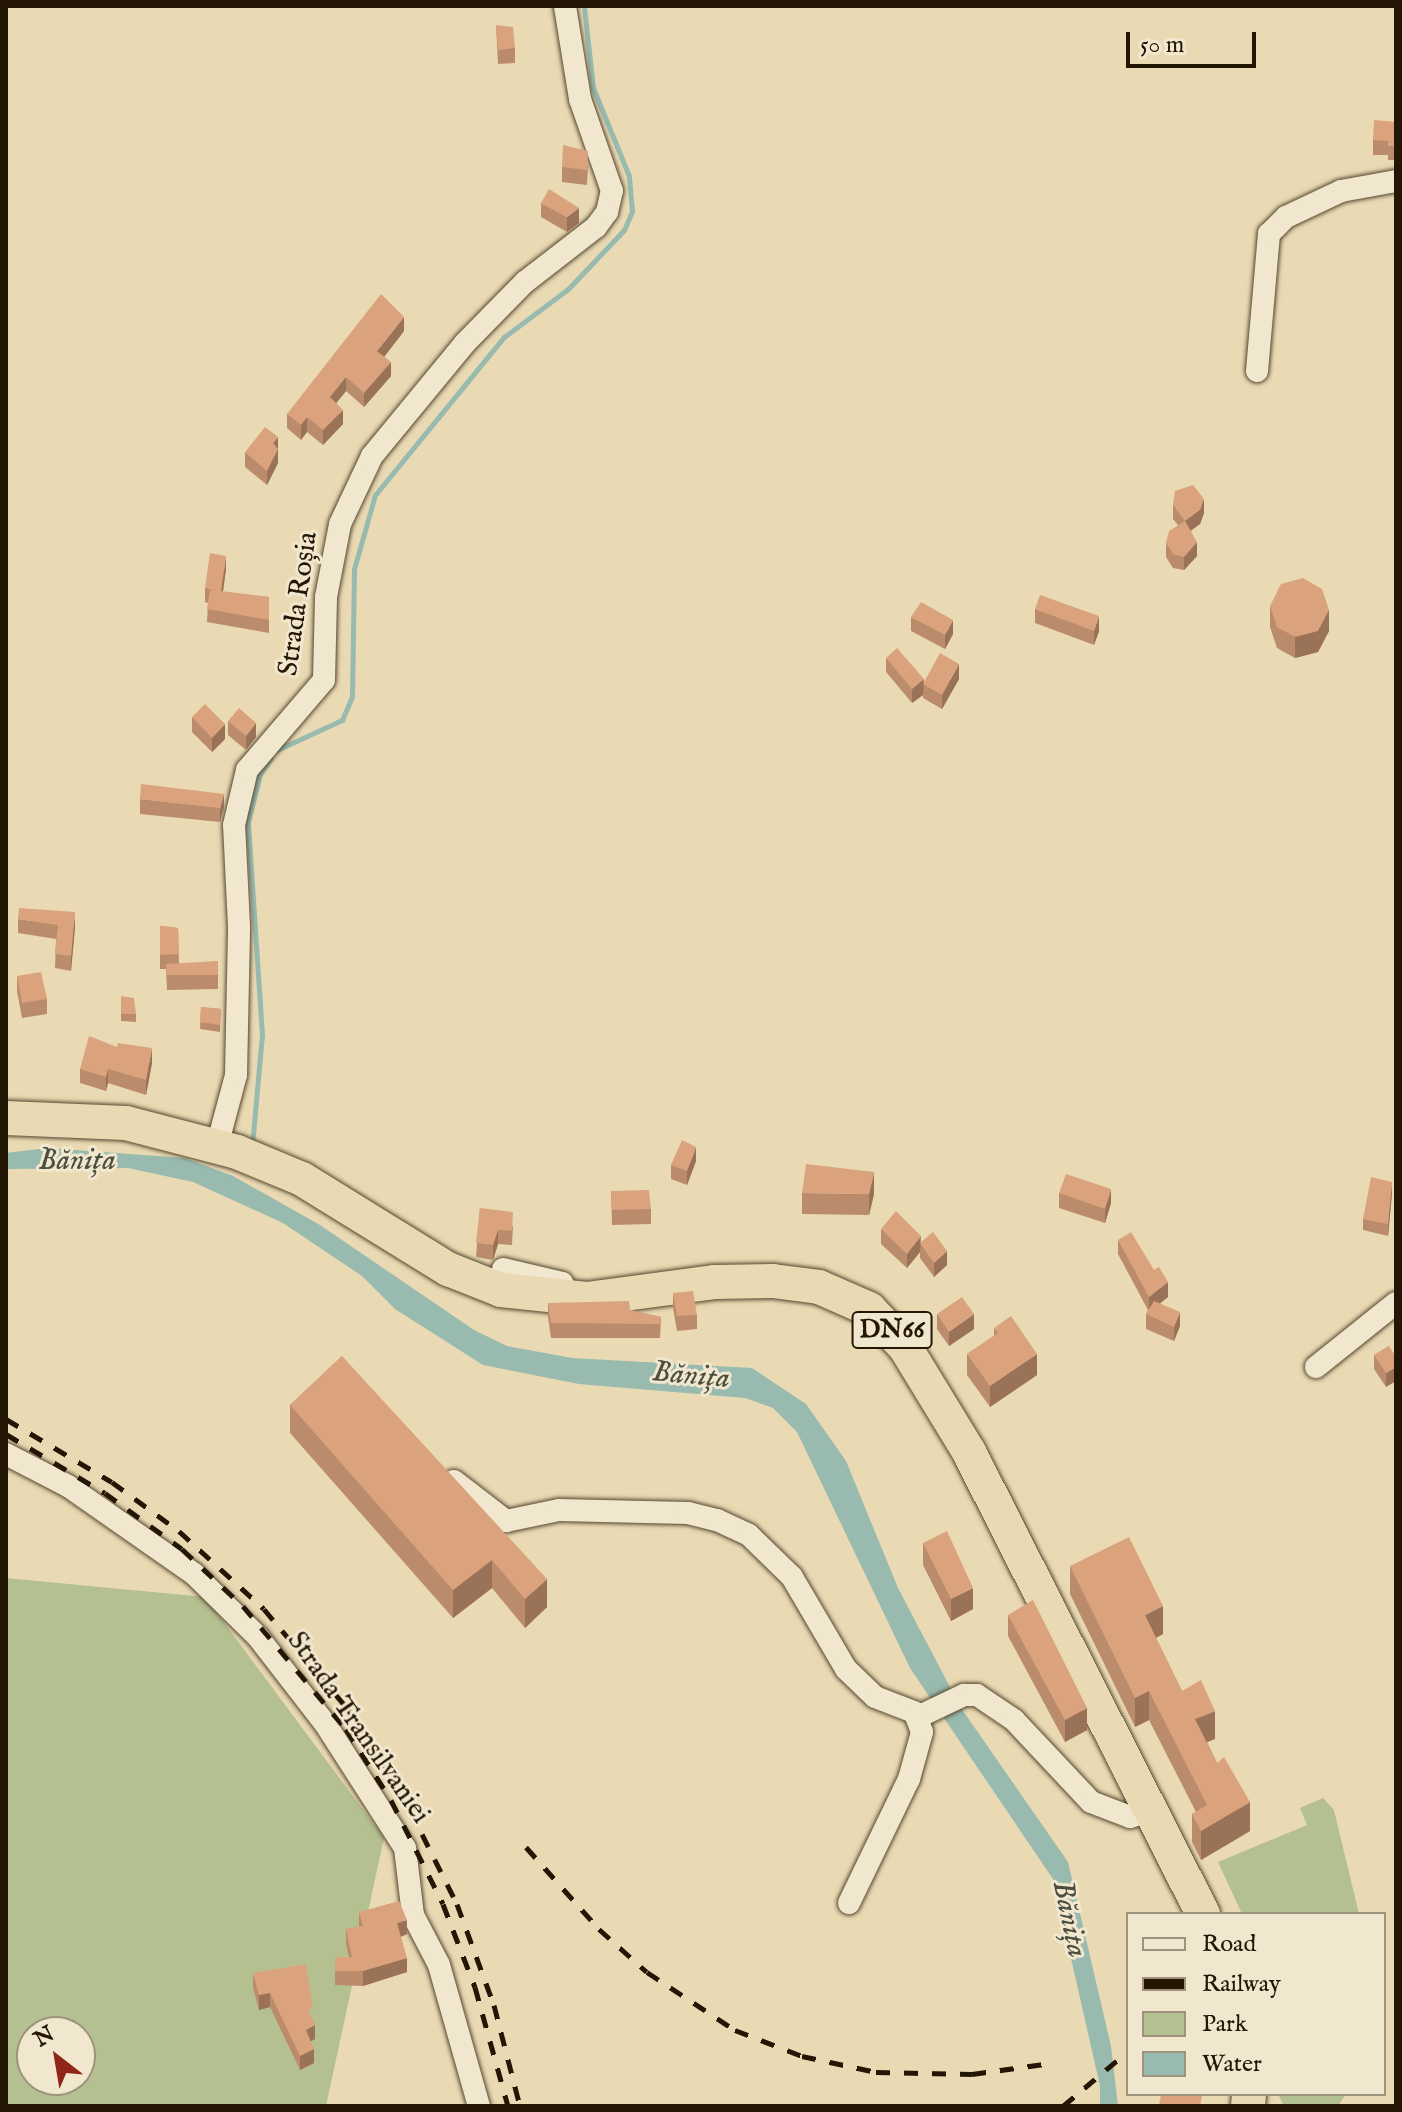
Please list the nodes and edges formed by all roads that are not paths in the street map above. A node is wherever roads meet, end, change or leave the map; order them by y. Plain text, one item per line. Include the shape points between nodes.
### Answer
1 (565, 6) edge
2 (1396, 181) edge
3 (1257, 371) dead end
4 (6, 1118) edge
5 (227, 1149) junction
6 (503, 1269) dead end
7 (569, 1299) junction
8 (1396, 1303) edge
9 (1316, 1367) dead end
10 (6, 1454) edge
11 (454, 1481) edge
12 (918, 1714) junction
13 (1150, 1811) junction
14 (849, 1903) dead end
15 (1202, 1912) edge
16 (479, 2106) edge

1 - 5 street, Strada Roșia via 580,99 612,191 607,212 596,227 525,282 465,343 372,456 340,524 326,597 324,680 247,770 234,825 239,926 236,1075
2 - 3 street via 1341,191 1286,217 1269,234
4 - 5 highway, DN66 via 117,1122
5 - 7 highway, DN66 via 322,1190 465,1277 501,1290
6 - 7 street via 562,1283
7 - 13 highway, DN66 via 773,1281 837,1293 881,1319 927,1379 969,1452
8 - 9 street
10 - 16 street, Strada Transilvaniei via 68,1486 194,1574 258,1637 326,1725 405,1848 413,1915 439,1965
11 - 12 street via 506,1521 559,1510 688,1513 749,1535 792,1577 861,1686 889,1706
12 - 13 street via 964,1695 993,1703 1091,1802 1130,1817
12 - 14 street via 922,1732 909,1779
13 - 15 highway, DN66

